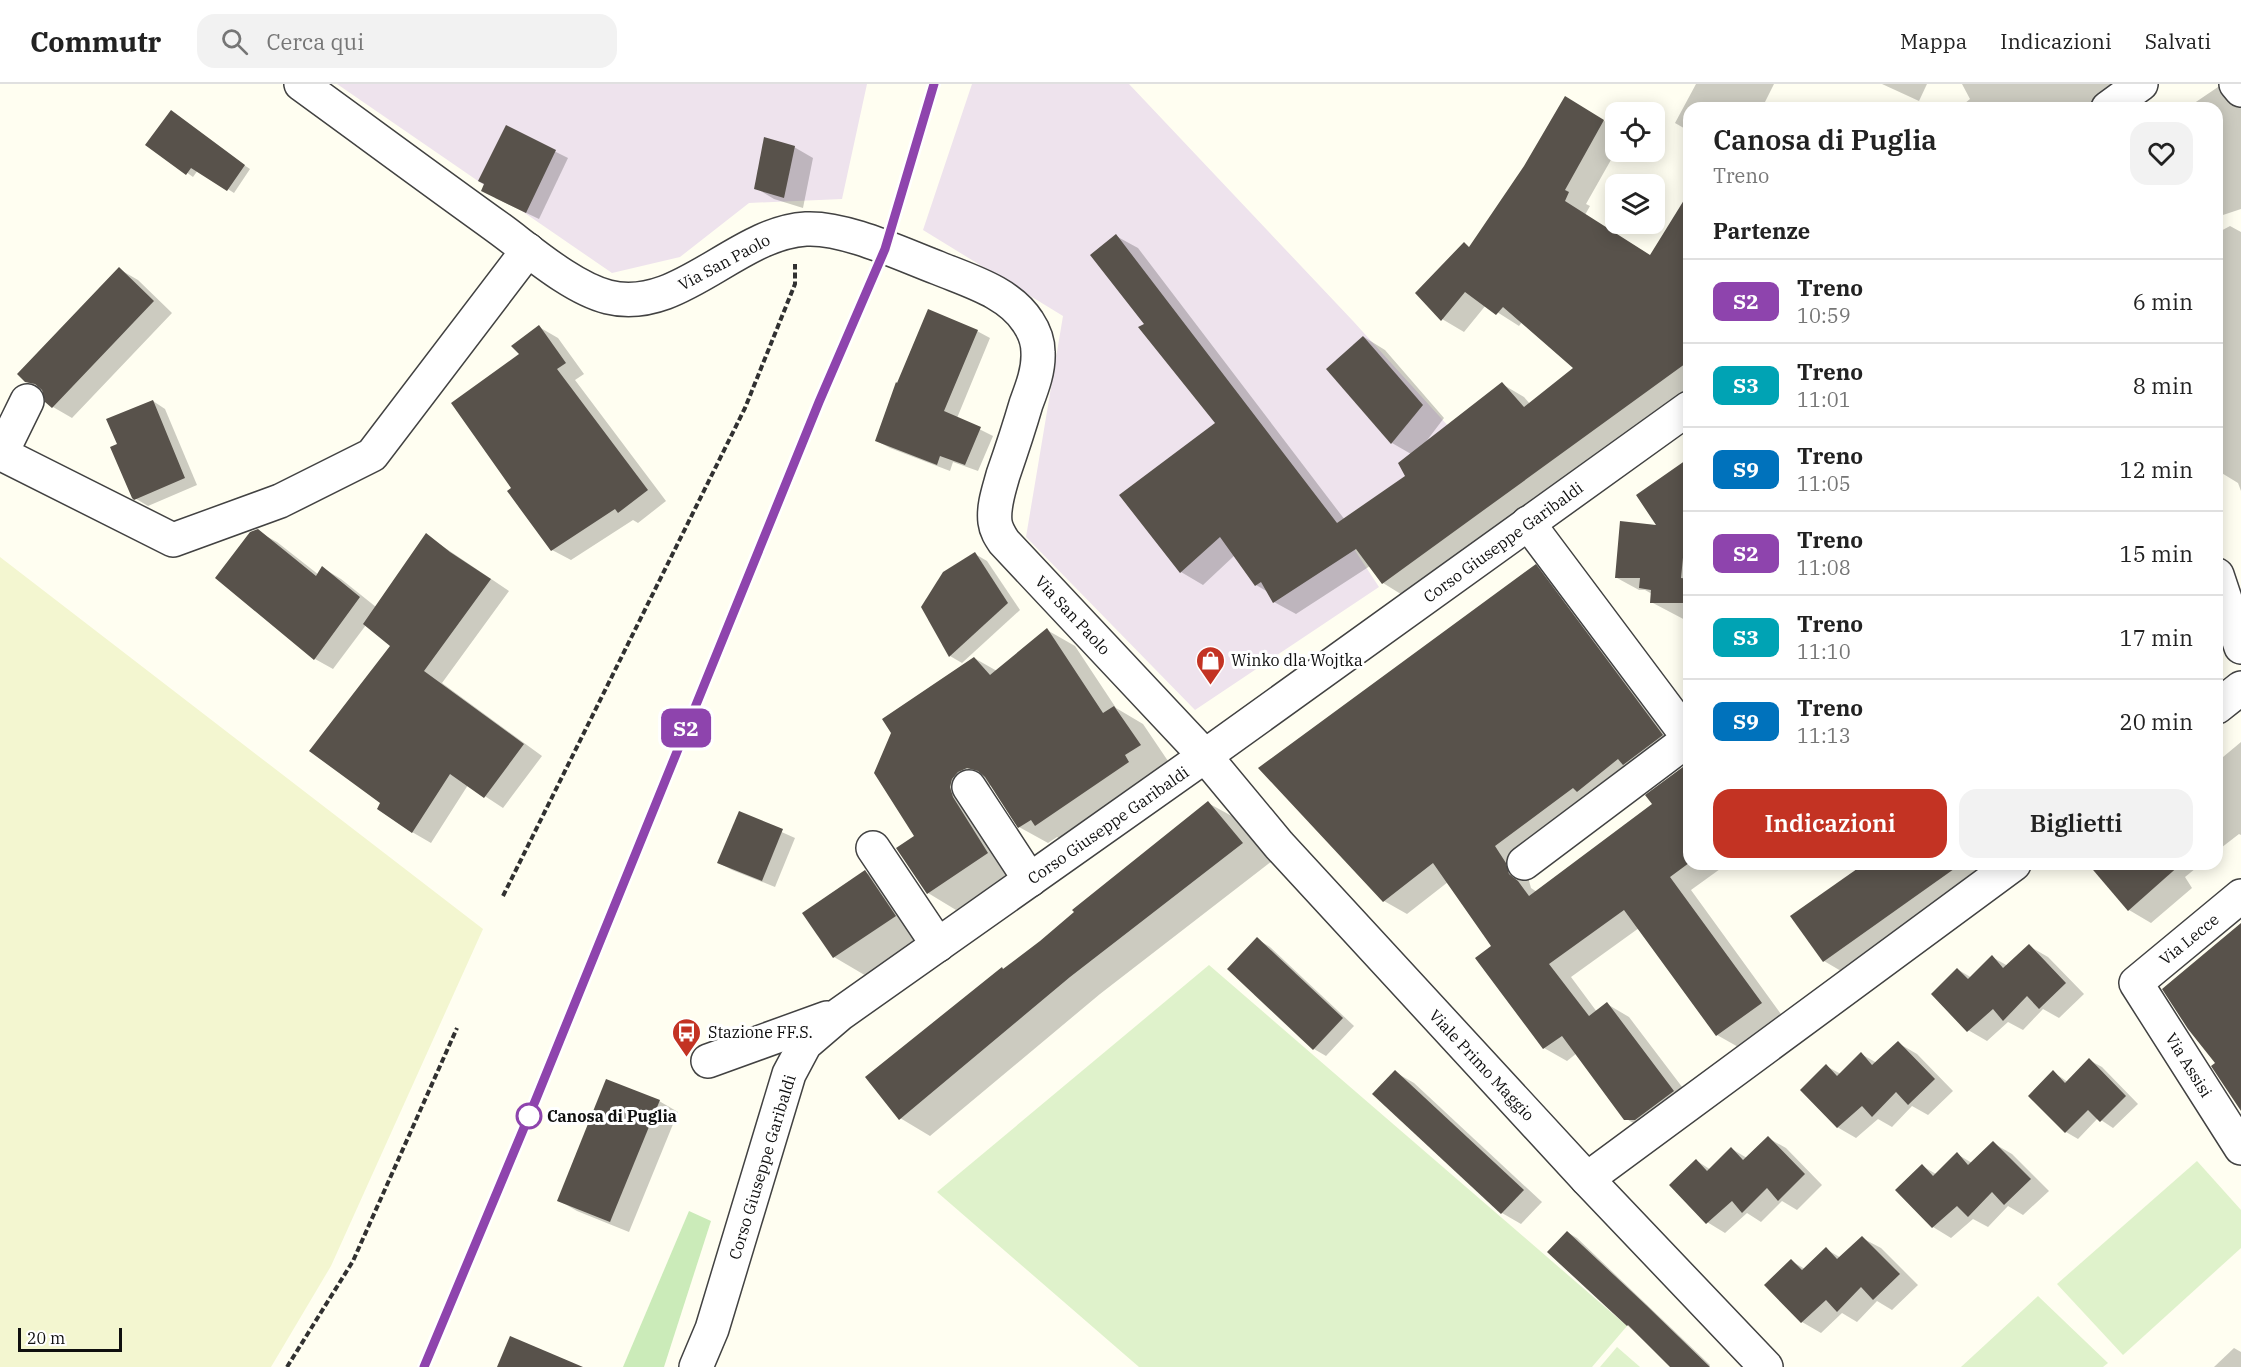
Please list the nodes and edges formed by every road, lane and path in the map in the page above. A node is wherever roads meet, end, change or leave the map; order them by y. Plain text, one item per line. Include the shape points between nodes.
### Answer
1 (301, 84) edge
2 (2141, 84) edge
3 (2236, 84) edge
4 (2241, 90) edge
5 (2116, 102) edge
6 (795, 230) junction
7 (528, 250) junction
8 (27, 401) dead end
9 (1683, 412) edge
10 (1, 453) edge
11 (1528, 524) junction
12 (2223, 593) edge
13 (2241, 647) edge
14 (2241, 688) edge
15 (2223, 702) edge
16 (1683, 730) edge
17 (1683, 743) edge
18 (1205, 756) junction
19 (969, 787) dead end
20 (873, 848) dead end
21 (1524, 863) dead end
22 (2005, 870) edge
23 (1030, 880) junction
24 (503, 896) dead end
25 (2241, 896) edge
26 (938, 945) junction
27 (2136, 982) joint
28 (840, 1014) junction
29 (458, 1028) dead end
30 (708, 1061) dead end
31 (2237, 1134) edge
32 (1587, 1179) junction
33 (287, 1367) edge
34 (696, 1367) edge
35 (1766, 1367) edge

1 - 7 street, Via San Paolo
2 - 5 street
3 - 4 street
6 - 7 street, Via San Paolo via 754,244 681,285 648,297 629,299 593,293
6 - 18 street, Via San Paolo via 825,230 862,240 980,286 1021,312 1036,340 1038,364 996,500 998,533
6 - 24 path via 795,284 745,408
7 - 10 street via 372,455 280,501 173,540
8 - 10 street
9 - 11 street, Corso Giuseppe Garibaldi
11 - 16 street
11 - 18 street, Corso Giuseppe Garibaldi
12 - 13 street
14 - 15 street
17 - 21 street
18 - 23 street, Corso Giuseppe Garibaldi
18 - 32 street, Viale Primo Maggio via 1279,845
19 - 23 street
20 - 26 street
22 - 32 street
23 - 26 street, Corso Giuseppe Garibaldi
25 - 27 street, Via Lecce
26 - 28 street, Corso Giuseppe Garibaldi
27 - 31 street, Via Assisi
28 - 30 street
28 - 34 street, Corso Giuseppe Garibaldi via 805,1044 789,1074 712,1329
29 - 33 path via 353,1261
32 - 35 street, Viale Primo Maggio

